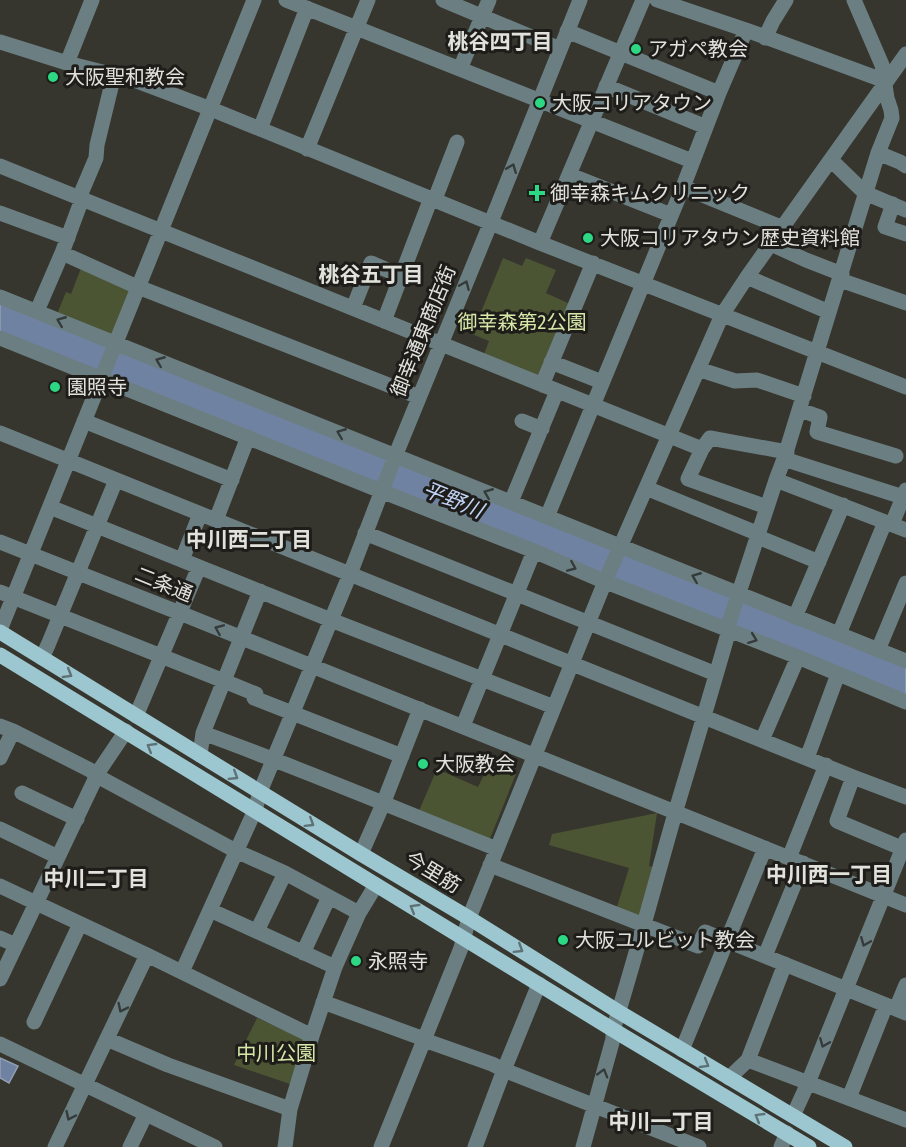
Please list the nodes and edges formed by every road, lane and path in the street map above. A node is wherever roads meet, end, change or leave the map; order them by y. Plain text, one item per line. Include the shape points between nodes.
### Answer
1 (92, 0) edge
2 (254, 0) edge
3 (368, 0) edge
4 (489, 0) edge
5 (580, 0) edge
6 (643, 0) edge
7 (657, 0) edge
8 (786, 0) edge
9 (854, 0) edge
10 (447, 1) edge
11 (306, 4) edge
12 (482, 17) junction
13 (357, 29) junction
14 (746, 30) junction
15 (567, 31) junction
16 (765, 38) junction
17 (0, 42) edge
18 (560, 48) junction
19 (620, 52) junction
20 (906, 54) edge
21 (68, 63) junction
22 (460, 69) junction
23 (114, 75) junction
24 (885, 83) junction
25 (606, 86) junction
26 (719, 93) junction
27 (539, 101) junction
28 (210, 109) junction
29 (892, 118) junction
30 (591, 122) junction
31 (906, 126) edge
32 (706, 127) junction
33 (260, 129) junction
34 (457, 142) dead end
35 (307, 148) junction
36 (878, 153) junction
37 (831, 160) junction
38 (692, 161) junction
39 (0, 166) edge
40 (906, 166) edge
41 (570, 175) junction
42 (683, 187) junction
43 (865, 193) junction
44 (81, 199) junction
45 (433, 199) junction
46 (899, 207) edge
47 (0, 213) edge
48 (671, 215) junction
49 (491, 222) junction
50 (783, 228) junction
51 (162, 231) junction
52 (906, 234) edge
53 (68, 238) junction
54 (540, 243) junction
55 (771, 244) junction
56 (62, 253) junction
57 (593, 263) junction
58 (401, 276) junction
59 (747, 277) junction
60 (841, 277) junction
61 (643, 284) junction
62 (139, 287) junction
63 (0, 297) edge
64 (906, 303) edge
65 (353, 308) junction
66 (37, 311) junction
67 (829, 312) junction
68 (722, 315) junction
69 (384, 321) junction
70 (0, 338) edge
71 (115, 344) junction
72 (440, 344) junction
73 (817, 352) junction
74 (551, 362) junction
75 (698, 369) junction
76 (102, 377) junction
77 (602, 382) junction
78 (542, 385) junction
79 (906, 387) edge
80 (557, 391) junction
81 (419, 398) junction
82 (802, 403) junction
83 (593, 405) junction
84 (84, 421) junction
85 (522, 421) dead end
86 (542, 429) junction
87 (0, 433) edge
88 (669, 436) junction
89 (248, 437) junction
90 (702, 449) junction
91 (786, 456) junction
92 (896, 456) dead end
93 (394, 457) junction
94 (69, 461) junction
95 (116, 480) junction
96 (232, 480) junction
97 (776, 480) junction
98 (646, 488) junction
99 (381, 490) junction
100 (905, 494) edge
101 (511, 502) junction
102 (843, 505) junction
103 (50, 507) junction
104 (767, 507) junction
105 (200, 514) junction
106 (547, 517) junction
107 (216, 520) junction
108 (894, 525) edge
109 (98, 526) junction
110 (365, 534) junction
111 (759, 535) junction
112 (0, 542) edge
113 (620, 548) junction
114 (534, 551) junction
115 (32, 554) junction
116 (182, 560) junction
117 (819, 562) junction
118 (199, 567) junction
119 (78, 572) junction
120 (350, 574) junction
121 (606, 580) junction
122 (906, 583) edge
123 (260, 591) junction
124 (516, 594) junction
125 (7, 595) edge
126 (739, 596) junction
127 (180, 613) junction
128 (60, 616) junction
129 (795, 617) junction
130 (331, 620) junction
131 (589, 622) junction
132 (2, 627) edge
133 (728, 628) junction
134 (839, 634) junction
135 (500, 635) junction
136 (241, 638) junction
137 (878, 650) junction
138 (0, 655) edge
139 (162, 656) junction
140 (798, 657) junction
141 (42, 658) junction
142 (906, 661) edge
143 (572, 664) junction
144 (312, 666) junction
145 (717, 674) junction
146 (838, 674) junction
147 (482, 680) junction
148 (224, 681) junction
149 (906, 702) edge
150 (554, 707) junction
151 (420, 709) junction
152 (292, 713) junction
153 (136, 716) junction
154 (704, 716) junction
155 (463, 726) junction
156 (6, 729) edge
157 (126, 731) junction
158 (203, 733) junction
159 (762, 740) junction
160 (200, 755) junction
161 (535, 755) junction
162 (402, 756) junction
163 (0, 758) edge
164 (807, 758) junction
165 (275, 759) junction
166 (826, 765) junction
167 (97, 776) junction
168 (853, 777) junction
169 (260, 792) junction
170 (22, 793) dead end
171 (906, 797) edge
172 (383, 804) junction
173 (255, 810) junction
174 (676, 811) junction
175 (77, 819) junction
176 (0, 829) edge
177 (905, 847) edge
178 (765, 848) junction
179 (497, 849) junction
180 (236, 851) junction
181 (361, 854) junction
182 (58, 857) junction
183 (796, 860) junction
184 (490, 865) junction
185 (285, 873) junction
186 (376, 885) junction
187 (0, 886) edge
188 (884, 896) junction
189 (329, 897) junction
190 (36, 904) junction
191 (906, 905) edge
192 (210, 910) junction
193 (359, 913) junction
194 (469, 918) junction
195 (80, 924) junction
196 (645, 926) junction
197 (257, 932) junction
198 (0, 938) edge
199 (464, 939) junction
200 (727, 941) junction
201 (16, 945) junction
202 (303, 952) junction
203 (147, 955) junction
204 (765, 956) junction
205 (785, 964) junction
206 (335, 967) junction
207 (182, 972) junction
208 (0, 979) edge
209 (539, 984) junction
210 (906, 985) edge
211 (846, 989) junction
212 (323, 1002) junction
213 (896, 1009) edge
214 (619, 1012) junction
215 (34, 1022) dead end
216 (613, 1035) junction
217 (312, 1036) junction
218 (107, 1039) junction
219 (424, 1039) junction
220 (0, 1044) edge
221 (682, 1050) junction
222 (748, 1060) junction
223 (504, 1070) junction
224 (729, 1078) junction
225 (808, 1083) junction
226 (85, 1084) junction
227 (849, 1098) junction
228 (594, 1106) junction
229 (290, 1109) junction
230 (146, 1114) junction
231 (793, 1116) junction
232 (906, 1120) edge
233 (784, 1140) edge
234 (192, 1142) edge
235 (56, 1147) edge
236 (130, 1147) edge
237 (215, 1147) edge
238 (285, 1147) edge
239 (381, 1147) edge
240 (475, 1147) edge
241 (583, 1147) edge
242 (699, 1147) edge
243 (809, 1147) edge
244 (845, 1147) edge

1 - 21 street
2 - 28 street
3 - 13 street
4 - 12 street
5 - 15 street, 御幸通東商店街
6 - 19 street
7 - 14 street
8 - 16 street
9 - 24 street via 882,65
10 - 12 street
11 - 13 street
11 - 33 street
12 - 18 street
12 - 22 street
13 - 22 street
13 - 35 street
14 - 16 street
14 - 26 street
15 - 18 street, 御幸通東商店街
15 - 19 street
16 - 24 street
17 - 21 street
18 - 27 street, 御幸通東商店街
19 - 25 street
19 - 26 street
20 - 24 street
21 - 23 street
22 - 27 street
23 - 28 street
23 - 44 street via 96,158
24 - 29 street
24 - 37 street
25 - 30 street
25 - 32 street
26 - 32 street
27 - 30 street
49 -> 27 street, 御幸通東商店街
28 - 33 street
28 - 51 street
29 - 31 street
29 - 36 street
30 - 38 street
30 - 41 street
32 - 38 street
33 - 35 street
34 - 45 street
35 - 45 street
36 - 40 street
36 - 43 street
37 - 43 street
37 - 50 street
38 - 42 street
39 - 44 street
41 - 48 street
41 - 54 street
42 - 48 street
42 - 50 street
43 - 46 street
43 - 60 street
44 - 51 street
44 - 53 street
45 - 49 street
45 - 58 street
46 - 52 street via 885,227
47 - 53 street
48 - 61 street
49 - 54 street
72 -> 49 street, 御幸通東商店街
50 - 55 street
51 - 62 street
51 - 65 street
53 - 56 street
54 - 57 street
55 - 59 street
55 - 60 street
56 - 62 street
56 - 66 street
57 - 61 street
57 - 74 street
58 - 65 street via 371,263
58 - 69 street
59 - 67 street
59 - 68 street
60 - 64 street
60 - 67 street
61 - 68 street
61 - 77 street
62 - 71 street
62 - 81 street
63 - 66 street
65 - 69 street
71 -> 66 street
67 - 73 street
68 - 73 street
68 - 75 street
69 - 72 street
70 - 76 street
71 - 76 street
93 -> 71 street
72 - 78 street
72 - 81 street, 御幸通東商店街
73 - 79 street
73 - 82 street
74 - 77 street
74 - 78 street
75 - 82 street via 735,381 757,380
75 - 88 street
76 - 84 street
76 - 89 street
77 - 83 street
78 - 80 street
80 - 83 street
80 - 86 street
81 - 93 street, 御幸通東商店街
82 - 91 street
82 - 92 street via 820,417 817,432
83 - 88 street
83 - 106 street
84 - 94 street
84 - 96 street
85 - 86 street
86 - 101 street
87 - 94 street
88 - 90 street
88 - 98 street
89 - 96 street
89 - 99 street
90 - 91 street via 710,438
90 - 104 street via 688,479
91 - 97 street
91 - 100 street
93 - 99 street, 御幸通東商店街
101 -> 93 street
94 - 95 street
94 - 103 street
95 - 105 street
95 - 109 street
96 - 107 street
97 - 102 street
97 - 104 street
98 - 111 street
98 - 113 street
99 - 110 street, 御幸通東商店街
99 - 114 street
100 - 108 street
101 - 106 street
102 - 108 street
102 - 117 street
103 - 109 street
103 - 115 street
104 - 111 street
105 - 107 street
105 - 116 street
106 - 113 street
107 - 120 street
108 - 134 street
109 - 116 street
109 - 119 street
110 - 120 street, 御幸通東商店街
110 - 124 street
111 - 117 street
111 - 126 street
112 - 115 street, 二条通
113 - 121 street
126 -> 113 street
114 -> 121 street
114 - 124 street
115 - 119 street, 二条通
115 - 125 street
116 - 118 street
117 - 129 street
118 - 123 street
118 - 127 street
119 - 127 street, 二条通
119 - 128 street
120 - 130 street, 御幸通東商店街
120 - 135 street
121 - 131 street
121 - 133 street
122 - 137 street
123 - 130 street
123 - 136 street
124 - 131 street
124 - 135 street
125 - 128 street
125 - 132 street
126 - 129 street
126 - 133 street
136 -> 127 street, 二条通
127 - 139 street
128 - 139 street
128 - 141 street
129 - 134 street
130 - 144 street, 御幸通東商店街
130 - 147 street
131 - 143 street
131 - 145 street
132 - 141 main road, 今里筋
133 -> 140 street
133 - 145 street
134 - 137 street
135 - 143 street
135 - 147 street
136 - 144 street, 二条通
136 - 148 street
137 - 142 street
138 - 157 main road, 今里筋
139 - 148 street
139 - 153 street
140 - 146 street
140 - 159 street
141 -> 153 main road, 今里筋
143 - 150 street
143 - 154 street
144 - 151 street, 二条通
144 - 152 street, 御幸通東商店街
145 - 154 street
146 - 149 street
146 - 164 street
147 - 150 street
147 - 155 street
148 - 152 street
148 - 158 street
150 - 161 street
151 - 155 street, 二条通
151 - 162 street
152 - 162 street
152 - 165 street, 御幸通東商店街
153 - 160 main road, 今里筋
154 - 159 street
154 - 174 street
155 - 161 street, 二条通
156 - 163 street
156 - 167 street
157 - 167 street
173 -> 157 main road, 今里筋
158 - 160 street
158 - 165 street
159 - 164 street
160 -> 169 main road, 今里筋
161 - 174 street, 二条通
161 - 179 street
162 - 172 street
164 - 166 street
165 - 169 street, 御幸通東商店街
165 - 172 street
166 - 168 street
166 - 183 street
167 - 175 street
167 - 180 street
168 - 171 street
168 - 177 street via 837,821
169 - 173 street, 御幸通東商店街
169 -> 181 main road, 今里筋
170 - 175 street
172 - 179 street
172 - 181 street
173 - 180 street, 御幸通東商店街
173 - 186 main road, 今里筋
174 - 178 street, 二条通
174 - 196 street
175 - 182 street
176 - 182 street
177 - 188 street
178 - 183 street, 二条通
178 - 200 street
179 - 184 street
180 - 185 street
180 - 192 street, 御幸通東商店街
181 - 194 main road, 今里筋
182 - 190 street
183 - 188 street, 二条通
183 - 204 street
184 - 194 street
184 - 196 street
185 - 189 street
185 - 197 street
186 - 193 street
199 -> 186 main road, 今里筋
187 - 190 street
188 - 191 street, 二条通
188 -> 211 street
189 - 193 street
189 - 202 street
190 - 195 street
190 - 201 street
192 - 197 street
192 - 207 street, 御幸通東商店街
193 - 206 street
194 - 199 street
194 -> 214 main road, 今里筋
195 - 203 street
195 - 215 street
196 - 200 street via 698,946 705,932
196 - 214 street
197 - 202 street
198 - 201 street
199 - 209 main road, 今里筋
199 - 219 street
200 - 204 street
200 - 221 street
201 - 208 street
202 - 206 street
203 - 207 street
203 -> 218 street
204 - 205 street
205 - 211 street
205 - 222 street
206 - 212 street
207 - 217 street
209 - 216 main road, 今里筋
209 - 223 street
210 - 213 street
211 - 213 street
211 -> 225 street
212 - 217 street
212 - 219 street
213 - 227 street
214 - 216 street
214 - 221 main road, 今里筋
228 -> 216 street
233 -> 216 main road, 今里筋
217 - 229 street
218 - 226 street
218 - 229 street
219 - 223 street
219 - 239 street
220 - 226 street
221 -> 224 main road, 今里筋
222 - 224 street
222 - 225 street
223 - 228 street
223 - 240 street
224 - 231 main road, 今里筋
225 - 227 street
225 - 231 street
226 - 230 street
226 -> 235 street
227 - 232 street
228 - 241 street
228 - 242 street
229 - 238 street
230 - 234 street
230 - 236 street
231 - 244 main road, 今里筋
233 - 243 main road, 今里筋
234 - 237 street

